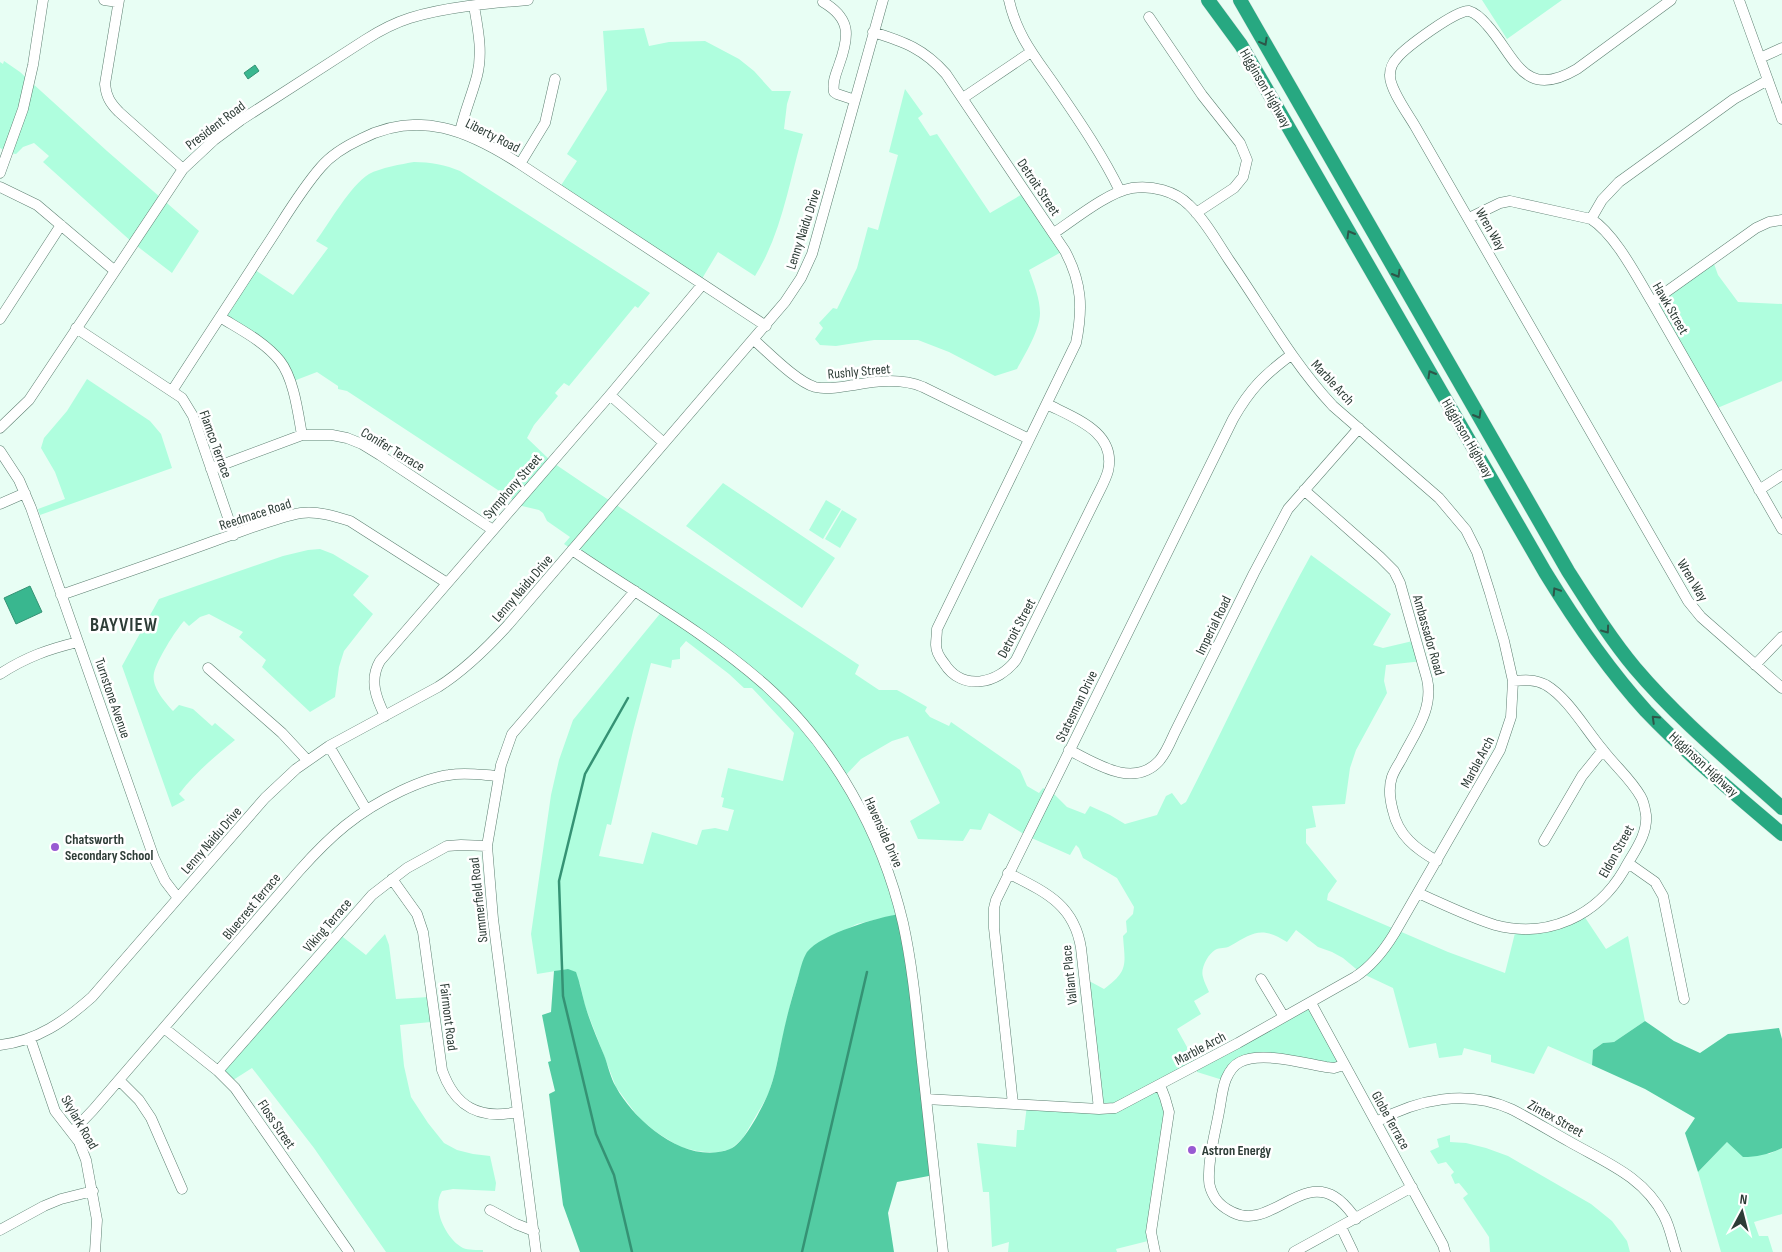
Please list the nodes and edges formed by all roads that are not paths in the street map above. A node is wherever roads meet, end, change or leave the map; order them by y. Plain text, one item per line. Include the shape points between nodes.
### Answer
1 (43, 0) edge
2 (104, 0) edge
3 (522, 0) edge
4 (883, 0) edge
5 (1008, 0) edge
6 (1208, 0) edge
7 (1240, 0) edge
8 (1671, 0) edge
9 (1740, 0) edge
10 (118, 1) edge
11 (823, 2) dead end
12 (474, 6) junction
13 (1150, 16) dead end
14 (873, 32) junction
15 (1782, 48) edge
16 (1030, 52) junction
17 (1760, 58) junction
18 (555, 79) dead end
19 (1768, 80) junction
20 (962, 98) junction
21 (855, 100) junction
22 (1782, 119) edge
23 (460, 132) junction
24 (520, 164) junction
25 (183, 169) junction
26 (0, 173) edge
27 (0, 186) edge
28 (1120, 191) junction
29 (1196, 213) junction
30 (1470, 218) junction
31 (1591, 219) junction
32 (1782, 220) edge
33 (61, 225) junction
34 (1054, 233) junction
35 (115, 271) junction
36 (702, 285) junction
37 (1652, 302) junction
38 (220, 317) junction
39 (0, 318) edge
40 (766, 326) junction
41 (76, 328) junction
42 (754, 340) junction
43 (1291, 355) junction
44 (172, 391) junction
45 (610, 395) junction
46 (1047, 404) junction
47 (0, 428) edge
48 (1359, 428) junction
49 (302, 435) junction
50 (1029, 439) junction
51 (664, 443) junction
52 (0, 451) edge
53 (211, 469) junction
54 (1782, 475) edge
55 (1304, 490) junction
56 (1759, 490) junction
57 (24, 493) junction
58 (0, 504) edge
59 (1782, 529) edge
60 (493, 530) junction
61 (234, 535) junction
62 (572, 550) junction
63 (448, 583) junction
64 (634, 591) junction
65 (62, 595) junction
66 (1782, 637) edge
67 (78, 642) junction
68 (1755, 665) junction
69 (208, 668) dead end
70 (0, 674) edge
71 (1512, 681) junction
72 (1782, 688) edge
73 (384, 716) junction
74 (329, 746) junction
75 (1069, 750) junction
76 (1602, 750) junction
77 (307, 760) junction
78 (499, 776) junction
79 (1782, 808) edge
80 (366, 809) junction
81 (1782, 834) edge
82 (1544, 841) dead end
83 (486, 846) junction
84 (1437, 861) junction
85 (1628, 863) junction
86 (1008, 873) junction
87 (392, 879) junction
88 (1418, 893) junction
89 (178, 898) junction
90 (1261, 980) dead end
91 (1684, 998) dead end
92 (1310, 1003) junction
93 (1284, 1017) junction
94 (164, 1028) junction
95 (30, 1038) junction
96 (0, 1044) edge
97 (1344, 1065) junction
98 (218, 1072) junction
99 (119, 1080) junction
100 (1160, 1085) junction
101 (926, 1099) junction
102 (1013, 1104) junction
103 (1099, 1109) junction
104 (517, 1112) junction
105 (1376, 1122) junction
106 (72, 1132) junction
107 (1412, 1187) junction
108 (182, 1189) dead end
109 (93, 1191) junction
110 (490, 1210) dead end
111 (1356, 1219) junction
112 (1341, 1227) junction
113 (0, 1230) edge
114 (534, 1231) junction
115 (94, 1252) edge
116 (349, 1252) edge
117 (536, 1252) edge
118 (943, 1252) edge
119 (1156, 1252) edge
120 (1294, 1252) edge
121 (1353, 1252) edge
122 (1445, 1252) edge
123 (1676, 1252) edge

1 - 26 street via 23,109
2 - 10 street
3 - 12 street, President Road
4 - 14 street, Lenny Naidu Drive
5 - 16 street via 1018,32
81 -> 6 highway, Higginson Highway via 1648,712 1581,629 1241,45
7 -> 79 highway, Higginson Highway via 1594,612 1635,668 1664,699
8 - 30 street, Wren Way via 1577,69 1555,80 1535,78 1521,70 1486,24 1468,11 1447,19 1396,58 1390,76 1393,86
9 - 17 street
10 - 25 street via 105,84 107,97 118,112
11 - 21 street via 840,14 846,35 834,89 838,94
12 - 23 street via 480,59
12 - 25 street, President Road via 410,18 380,31 241,120
13 - 29 street via 1202,95 1240,143 1247,160 1243,177 1234,188
14 - 20 street, Detroit Street via 903,41 928,56 946,74
14 - 21 street, Lenny Naidu Drive
15 - 17 street
16 - 20 street
16 - 28 street via 1080,122
17 - 19 street
18 - 24 street via 544,124
19 - 22 street
19 - 31 street via 1734,99 1619,182 1602,200
20 - 34 street, Detroit Street
21 - 40 street, Lenny Naidu Drive via 812,254 795,288
23 - 24 street, Liberty Road
23 - 38 street, Liberty Road via 427,124 400,126 366,136 332,156 313,177
24 - 36 street, Liberty Road
25 - 35 street, President Road
27 - 33 street via 32,202
28 - 29 street, Marble Arch via 1145,187 1163,190 1180,198
28 - 34 street, Marble Arch
29 - 43 street, Marble Arch
30 - 31 street, Hawk Street via 1510,201
30 - 68 street, Wren Way via 1688,601 1701,617
31 - 37 street, Hawk Street via 1605,229
32 - 37 street via 1756,228
33 - 35 street
33 - 39 street
34 - 46 street, Detroit Street via 1073,266 1081,312 1076,343
35 - 41 street, President Road
36 - 40 street, Liberty Road
36 - 45 street, Symphony Street
37 - 56 street, Hawk Street
38 - 44 street, Liberty Road
38 - 49 street via 261,343 281,362 289,376
40 - 42 street, Lenny Naidu Drive
41 - 44 street, Flamco Terrace
41 - 47 street, President Road via 29,400
42 - 50 street, Rushly Street via 812,386 837,388 889,381 914,383
42 - 51 street, Lenny Naidu Drive
43 - 48 street, Marble Arch via 1322,394
43 - 75 street, Statesman Drive via 1260,379 1233,419
44 - 53 street, Flamco Terrace via 182,398 193,416
45 - 51 street
45 - 60 street, Symphony Street
46 - 50 street, Detroit Street
46 - 50 street, Detroit Street via 1099,434 1109,454 1108,472 1016,660 1004,673 989,681 965,680 948,669 941,659 936,645 937,629
48 - 55 street, Imperial Road
48 - 71 street, Marble Arch via 1439,498 1466,530 1490,592
49 - 53 street, Conifer Terrace
49 - 60 street, Conifer Terrace via 332,435 362,444
51 - 62 street, Lenny Naidu Drive
52 - 57 street, Turnstone Avenue
53 - 61 street, Flamco Terrace
54 - 56 street
55 - 75 street, Imperial Road via 1288,510 1158,761 1151,768 1139,772 1118,773
55 - 84 street, Ambassador Road via 1389,565 1400,582 1429,694 1426,711 1392,776 1391,800 1400,830 1418,849
56 - 59 street, Hawk Street
57 - 58 street
57 - 65 street, Turnstone Avenue
60 - 63 street, Symphony Street
61 - 63 street, Reedmace Road via 303,513 336,516 365,529
61 - 65 street, Reedmace Road
62 - 64 street, Havenside Drive
62 - 73 street, Lenny Naidu Drive via 503,630 464,668 438,688
63 - 73 street, Symphony Street via 377,666 374,689
64 - 78 street, Summerfield Road via 512,734
64 - 101 street, Havenside Drive via 727,653 777,696 820,745 860,808 882,855 903,923
65 - 67 street, Turnstone Avenue
66 - 68 street
67 - 70 street via 47,649
67 - 89 street, Turnstone Avenue via 154,858
68 - 72 street, Wren Way
69 - 77 street via 282,733
71 - 76 street, Eldon Street via 1536,681 1552,690
71 - 84 street, Marble Arch via 1511,716 1500,750
73 - 74 street, Lenny Naidu Drive
74 - 77 street, Lenny Naidu Drive
74 - 80 street
75 - 86 street, Statesman Drive
76 - 82 street via 1582,776
76 - 85 street, Eldon Street via 1643,799 1644,833
77 - 89 street, Lenny Naidu Drive via 265,798
78 - 80 street, Bluecrest Terrace via 448,775 409,787
78 - 83 street, Summerfield Road
80 - 94 street, Bluecrest Terrace via 309,860
83 - 87 street, Viking Terrace via 447,846
83 - 104 street, Summerfield Road
84 - 88 street, Marble Arch
85 - 88 street, Eldon Street via 1609,893 1592,907 1567,921 1536,928 1516,929 1494,924
85 - 91 street via 1655,882 1663,896
86 - 102 street, Statesman Drive via 996,900 994,916
86 - 103 street, Valiant Place via 1053,897 1077,928
87 - 98 street, Viking Terrace via 372,895
87 - 104 street, Fairmont Road via 417,914 423,932 442,1070 451,1090 459,1101 475,1111 494,1115
88 - 92 street, Marble Arch via 1378,958 1360,974
89 - 95 street, Lenny Naidu Drive via 92,997 64,1021
90 - 93 street
92 - 93 street, Marble Arch
92 - 97 street, Globe Terrace
93 - 100 street, Marble Arch
94 - 98 street, Floss Street
94 - 99 street, Bluecrest Terrace
95 - 96 street, Lenny Naidu Drive
95 - 106 street, Skylark Road via 55,1111
97 - 105 street, Globe Terrace
97 - 111 street via 1334,1068 1260,1056 1236,1064 1225,1081 1209,1181 1218,1202 1241,1215 1256,1216 1307,1193 1317,1192 1335,1197
98 - 116 street, Floss Street via 241,1096
99 - 106 street, Bluecrest Terrace
99 - 108 street via 151,1118
100 - 103 street, Marble Arch via 1115,1108
100 - 119 street via 1169,1112 1151,1232
101 - 102 street, Marble Arch
101 - 118 street, Havenside Drive
102 - 103 street, Marble Arch
104 - 114 street, Summerfield Road
105 - 107 street, Globe Terrace
105 - 123 street, Zintex Street via 1434,1100 1470,1098 1510,1109 1640,1184 1665,1218
106 - 109 street, Skylark Road via 84,1153
107 - 111 street
107 - 122 street, Globe Terrace
109 - 113 street via 44,1206
109 - 115 street, Skylark Road via 98,1226
110 - 114 street
111 - 112 street
112 - 120 street
112 - 121 street
114 - 117 street, Summerfield Road

